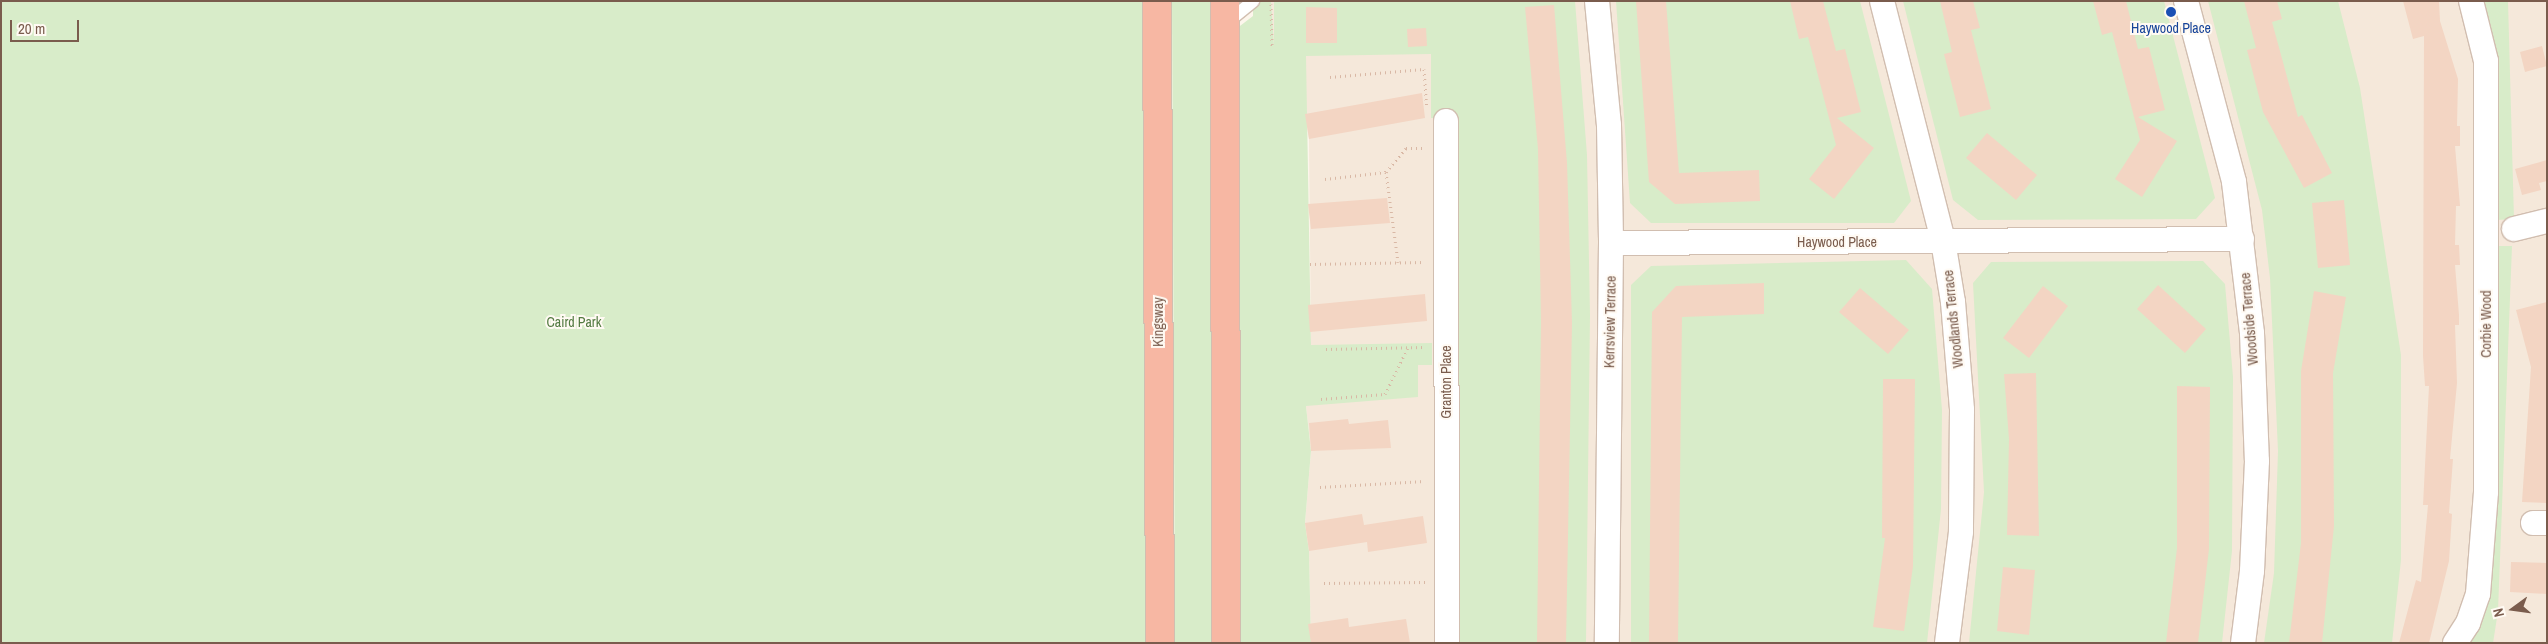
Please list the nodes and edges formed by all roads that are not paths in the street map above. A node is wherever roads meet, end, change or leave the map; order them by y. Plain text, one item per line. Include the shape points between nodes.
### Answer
1 (1157, 1) edge
2 (1253, 1) edge
3 (1596, 1) edge
4 (1882, 1) edge
5 (2186, 1) edge
6 (2470, 1) edge
7 (1225, 13) edge
8 (1437, 118) road end
9 (2547, 221) edge
10 (2514, 229) dead end
11 (2242, 239) junction
12 (1943, 241) junction
13 (1611, 243) junction
14 (1160, 643) edge
15 (1226, 643) edge
16 (1447, 643) edge
17 (1607, 643) edge
18 (1946, 643) edge
19 (2243, 643) edge
20 (2455, 643) edge

1 - 14 highway, Kingsway
2 - 7 lane
3 - 13 street, Kerrsview Terrace via 1609,125
4 - 12 street, Woodlands Terrace
5 - 11 street, Woodside Terrace via 2234,182
6 - 20 street, Corbie Wood via 2486,61 2486,492 2478,594 2468,623
7 - 15 highway
8 - 16 street, Granton Place via 1446,148
9 - 10 street
11 - 12 street, Haywood Place
11 - 19 street, Woodside Terrace via 2252,333 2257,461 2252,570
12 - 13 street, Haywood Place
12 - 18 street, Woodlands Terrace via 1953,302 1962,410 1961,532
13 - 17 street, Kerrsview Terrace

